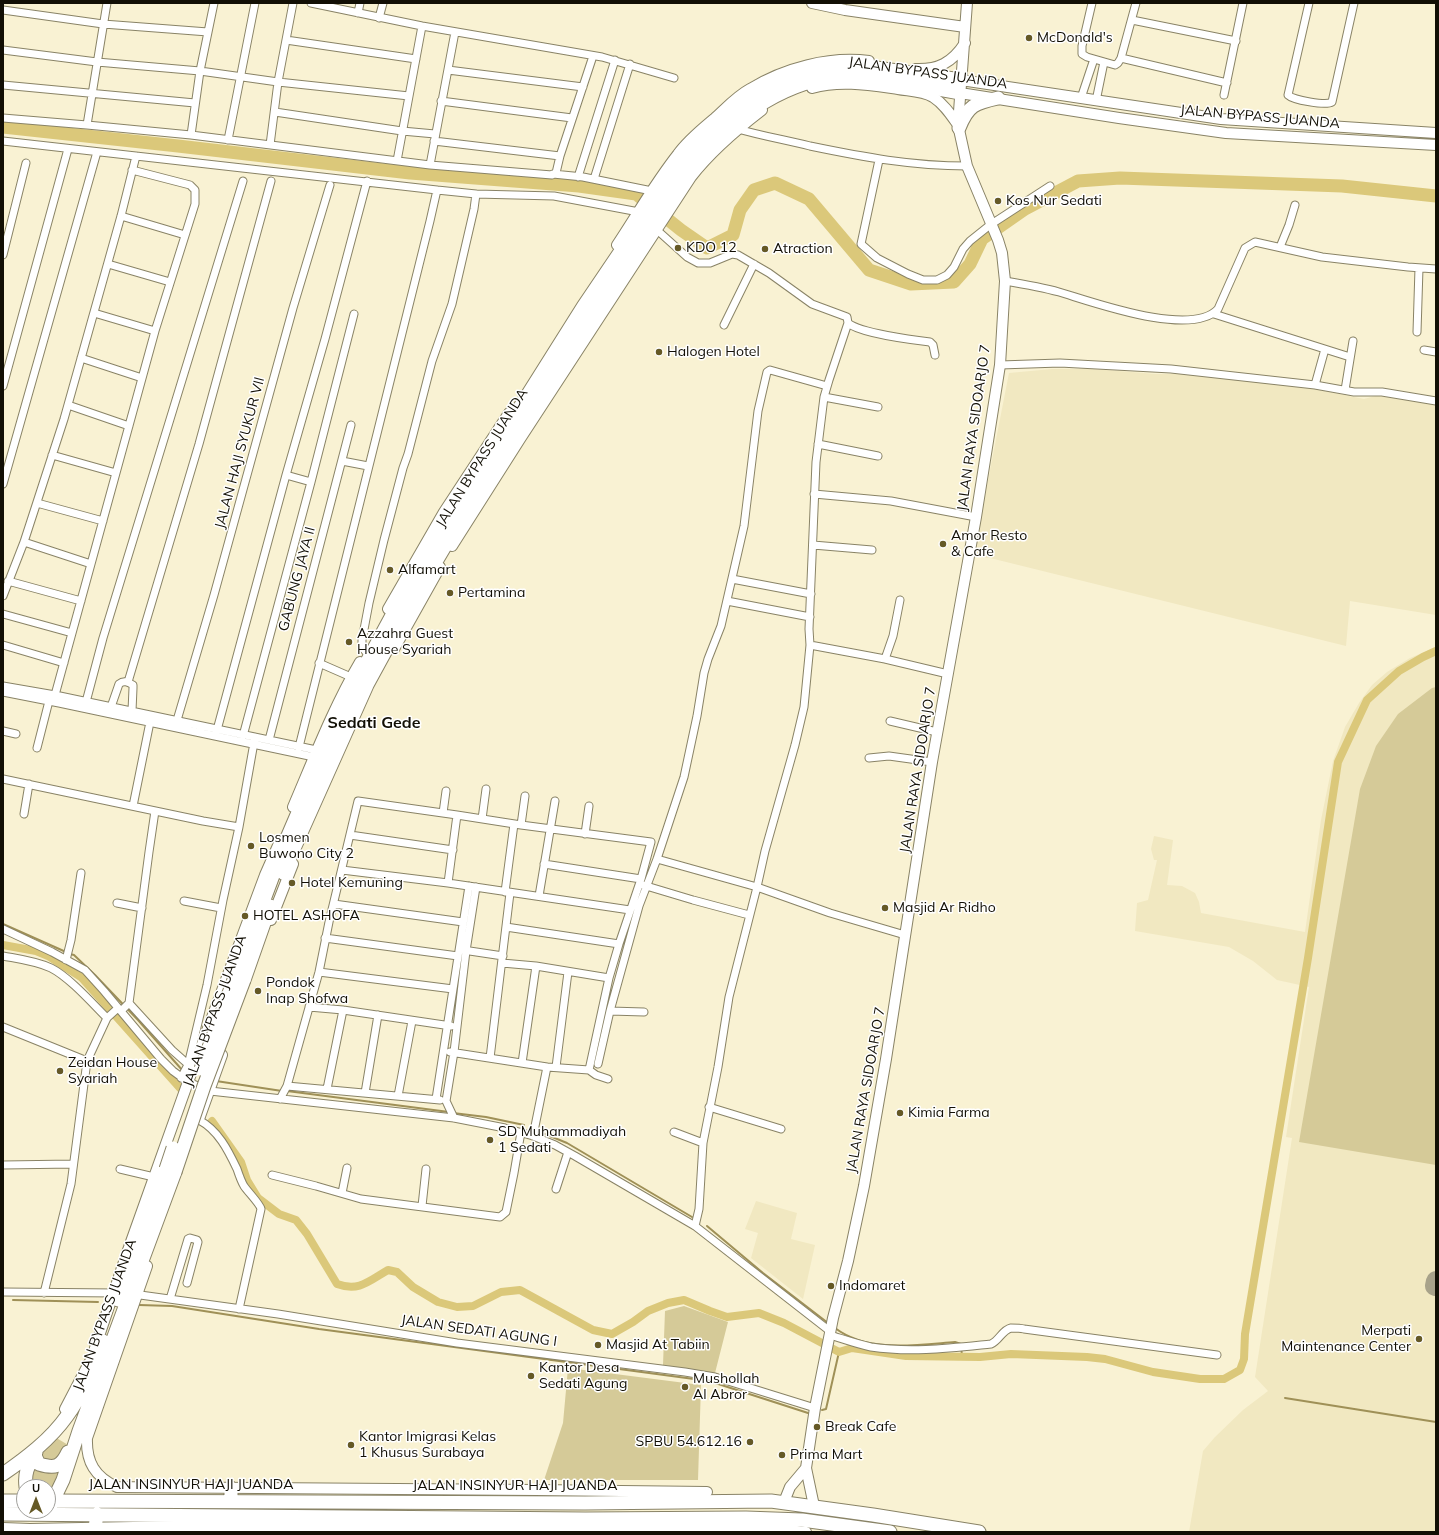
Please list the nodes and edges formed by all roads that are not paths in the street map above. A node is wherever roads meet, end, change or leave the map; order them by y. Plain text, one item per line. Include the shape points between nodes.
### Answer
1 (107, 3) edge
2 (214, 3) edge
3 (255, 3) edge
4 (294, 3) edge
5 (314, 3) edge
6 (360, 3) edge
7 (383, 3) edge
8 (812, 3) edge
9 (967, 3) edge
10 (1092, 3) edge
11 (1136, 3) edge
12 (1243, 3) edge
13 (1309, 3) edge
14 (1354, 3) edge
15 (3, 10) edge
16 (358, 13) junction
17 (379, 18) junction
18 (1132, 20) junction
19 (103, 24) junction
20 (422, 26) junction
21 (965, 27) junction
22 (208, 32) junction
23 (455, 32) junction
24 (286, 40) junction
25 (1236, 42) junction
26 (965, 43) junction
27 (3, 50) edge
28 (593, 56) junction
29 (1121, 58) junction
30 (416, 59) junction
31 (1094, 59) junction
32 (615, 60) junction
33 (97, 62) junction
34 (1104, 62) junction
35 (630, 64) junction
36 (872, 64) junction
37 (448, 70) junction
38 (200, 71) junction
39 (241, 77) junction
40 (674, 78) dead end
41 (278, 82) junction
42 (1085, 83) junction
43 (1227, 83) junction
44 (3, 85) edge
45 (961, 86) junction
46 (1099, 86) junction
47 (583, 87) junction
48 (92, 95) junction
49 (1224, 95) dead end
50 (409, 96) junction
51 (998, 98) junction
52 (1081, 98) junction
53 (442, 101) junction
54 (1096, 101) junction
55 (195, 103) junction
56 (275, 112) junction
57 (3, 118) edge
58 (572, 118) junction
59 (87, 125) junction
60 (739, 125) junction
61 (958, 126) junction
62 (402, 131) junction
63 (1436, 133) edge
64 (191, 135) junction
65 (435, 138) junction
66 (228, 140) junction
67 (3, 141) edge
68 (270, 145) junction
69 (1436, 145) edge
70 (68, 149) junction
71 (97, 152) junction
72 (136, 156) junction
73 (560, 156) junction
74 (879, 160) junction
75 (398, 161) junction
76 (26, 163) dead end
77 (430, 165) junction
78 (967, 166) junction
79 (132, 170) junction
80 (553, 174) junction
81 (578, 177) junction
82 (594, 179) junction
83 (243, 181) dead end
84 (271, 181) dead end
85 (367, 181) junction
86 (330, 185) dead end
87 (1050, 186) dead end
88 (437, 190) junction
89 (476, 194) junction
90 (660, 204) junction
91 (1295, 205) dead end
92 (121, 216) junction
93 (649, 220) junction
94 (991, 226) junction
95 (185, 235) junction
96 (1280, 247) junction
97 (3, 255) edge
98 (108, 264) junction
99 (754, 264) junction
100 (1418, 268) junction
101 (1436, 269) edge
102 (1005, 281) junction
103 (170, 282) junction
104 (601, 293) junction
105 (94, 313) junction
106 (354, 314) dead end
107 (1214, 314) junction
108 (848, 323) junction
109 (724, 325) dead end
110 (155, 331) junction
111 (1417, 332) dead end
112 (1353, 341) dead end
113 (1325, 349) junction
114 (1424, 350) dead end
115 (1436, 352) edge
116 (935, 355) dead end
117 (1350, 356) junction
118 (81, 358) junction
119 (1000, 365) junction
120 (142, 378) junction
121 (1315, 385) junction
122 (3, 386) edge
123 (827, 386) junction
124 (1345, 390) junction
125 (824, 397) junction
126 (1436, 401) edge
127 (68, 405) junction
128 (878, 407) dead end
129 (522, 415) junction
130 (351, 425) dead end
131 (129, 426) junction
132 (818, 444) junction
133 (52, 455) junction
134 (878, 456) dead end
135 (342, 461) junction
136 (368, 466) junction
137 (116, 473) junction
138 (286, 475) junction
139 (480, 480) junction
140 (311, 482) junction
141 (3, 484) edge
142 (814, 494) junction
143 (37, 503) junction
144 (976, 517) junction
145 (103, 521) junction
146 (24, 542) junction
147 (813, 545) junction
148 (872, 550) dead end
149 (91, 564) junction
150 (732, 579) junction
151 (8, 581) junction
152 (811, 594) junction
153 (3, 596) edge
154 (900, 600) dead end
155 (81, 601) junction
156 (727, 601) junction
157 (3, 614) edge
158 (810, 617) junction
159 (72, 633) junction
160 (3, 645) edge
161 (810, 645) junction
162 (366, 652) junction
163 (885, 659) junction
164 (64, 663) junction
165 (319, 663) junction
166 (948, 674) junction
167 (351, 677) junction
168 (128, 682) junction
169 (3, 686) edge
170 (3, 692) edge
171 (55, 695) junction
172 (49, 701) junction
173 (86, 702) junction
174 (73, 703) junction
175 (111, 707) junction
176 (132, 711) junction
177 (890, 721) dead end
178 (150, 722) junction
179 (176, 724) junction
180 (217, 730) junction
181 (3, 732) edge
182 (937, 732) junction
183 (16, 734) dead end
184 (243, 736) junction
185 (269, 740) junction
186 (254, 741) junction
187 (299, 747) junction
188 (37, 748) dead end
189 (322, 754) junction
190 (869, 758) dead end
191 (932, 762) junction
192 (328, 777) junction
193 (3, 779) edge
194 (30, 784) junction
195 (486, 789) dead end
196 (446, 791) dead end
197 (525, 796) dead end
198 (554, 801) dead end
199 (133, 806) junction
200 (589, 806) dead end
201 (155, 811) junction
202 (443, 813) junction
203 (24, 814) dead end
204 (457, 815) junction
205 (482, 819) junction
206 (517, 825) junction
207 (239, 827) junction
208 (550, 829) junction
209 (585, 834) junction
210 (350, 835) junction
211 (453, 850) junction
212 (658, 858) junction
213 (544, 864) junction
214 (342, 870) junction
215 (81, 873) dead end
216 (640, 881) junction
217 (448, 883) junction
218 (648, 886) junction
219 (473, 887) junction
220 (757, 887) junction
221 (508, 892) junction
222 (539, 896) junction
223 (184, 901) dead end
224 (117, 903) dead end
225 (334, 904) junction
226 (142, 908) junction
227 (221, 908) junction
228 (630, 910) junction
229 (749, 915) junction
230 (464, 922) junction
231 (506, 928) junction
232 (3, 929) edge
233 (906, 935) junction
234 (325, 938) junction
235 (619, 944) junction
236 (461, 952) junction
237 (67, 955) junction
238 (256, 955) junction
239 (3, 956) edge
240 (502, 959) junction
241 (536, 966) junction
242 (319, 972) junction
243 (568, 972) junction
244 (237, 974) junction
245 (609, 978) junction
246 (453, 989) junction
247 (309, 1007) junction
248 (123, 1008) junction
249 (343, 1010) junction
250 (610, 1011) junction
251 (644, 1012) dead end
252 (378, 1015) junction
253 (108, 1017) junction
254 (412, 1020) junction
255 (3, 1026) edge
256 (448, 1026) junction
257 (457, 1027) junction
258 (444, 1051) junction
259 (454, 1052) junction
260 (490, 1058) junction
261 (87, 1061) junction
262 (522, 1063) junction
263 (598, 1064) dead end
264 (547, 1067) junction
265 (556, 1067) junction
266 (589, 1070) junction
267 (188, 1073) junction
268 (608, 1079) dead end
269 (212, 1084) junction
270 (327, 1089) junction
271 (283, 1092) junction
272 (365, 1093) junction
273 (398, 1096) junction
274 (436, 1099) junction
275 (447, 1103) junction
276 (709, 1107) junction
277 (453, 1116) junction
278 (199, 1120) junction
279 (781, 1129) dead end
280 (521, 1132) junction
281 (674, 1132) dead end
282 (533, 1136) junction
283 (703, 1143) junction
284 (568, 1152) junction
285 (73, 1164) junction
286 (3, 1165) edge
287 (347, 1168) dead end
288 (120, 1169) dead end
289 (426, 1169) dead end
290 (170, 1170) junction
291 (272, 1175) dead end
292 (154, 1177) junction
293 (556, 1189) dead end
294 (342, 1193) junction
295 (422, 1206) junction
296 (695, 1226) junction
297 (131, 1254) junction
298 (187, 1284) dead end
299 (3, 1292) edge
300 (44, 1293) junction
301 (123, 1298) junction
302 (170, 1299) junction
303 (239, 1309) junction
304 (830, 1334) junction
305 (1218, 1355) dead end
306 (816, 1408) junction
307 (79, 1431) junction
308 (38, 1449) junction
309 (806, 1468) junction
310 (3, 1469) edge
311 (3, 1474) edge
312 (25, 1479) edge
313 (56, 1491) edge
314 (706, 1492) dead end
315 (231, 1495) junction
316 (3, 1501) edge
317 (16, 1501) edge
318 (784, 1502) junction
319 (585, 1503) junction
320 (814, 1506) junction
321 (56, 1508) edge
322 (56, 1510) edge
323 (16, 1512) edge
324 (3, 1514) edge
325 (97, 1514) junction
326 (585, 1518) junction
327 (205, 1521) junction
328 (476, 1522) junction
329 (748, 1522) junction
330 (3, 1528) edge
331 (95, 1528) junction
332 (735, 1529) edge
333 (17, 1530) edge
334 (30, 1530) edge
335 (625, 1530) edge
336 (874, 1530) edge
337 (801, 1532) edge
338 (890, 1532) edge
339 (979, 1532) edge

1 - 19 street
2 - 22 street
3 - 39 street
4 - 24 street
5 - 16 street
6 - 16 street
7 - 17 street
8 - 21 street
9 - 21 street, JALAN RAYA SIDOARJO 7
10 - 31 street via 1081,51 1084,56
11 - 18 street
12 - 25 street
13 - 14 street via 1288,95 1294,99 1326,104 1332,102
15 - 19 street
16 - 17 street
17 - 20 street
18 - 25 street
18 - 29 street
19 - 22 street
19 - 33 street
20 - 23 street
20 - 30 street
21 - 26 street, JALAN RAYA SIDOARJO 7
22 - 38 street
23 - 28 street
23 - 37 street
24 - 30 street
24 - 41 street
25 - 43 street
26 - 36 street via 958,54 936,67 925,69
26 - 45 street, JALAN RAYA SIDOARJO 7
27 - 33 street
28 - 32 street
28 - 47 street
29 - 34 street via 1117,65
29 - 43 street
30 - 50 street
31 - 34 street
31 - 42 street
32 - 35 street
32 - 81 street
33 - 38 street
33 - 48 street
34 - 46 street
35 - 40 street
35 - 82 street
36 - 45 highway, JALAN BYPASS JUANDA
36 - 90 highway, JALAN BYPASS JUANDA via 808,72 756,90 691,150
37 - 47 street
37 - 53 street
38 - 39 street
38 - 55 street
39 - 41 street
39 - 66 street
41 - 50 street
41 - 56 street
42 - 46 street
42 - 52 street
43 - 49 street
44 - 48 street
45 - 51 street, JALAN BYPASS JUANDA
45 - 52 street, JALAN BYPASS JUANDA
45 - 60 highway, JALAN BYPASS JUANDA via 857,77 826,78 783,91 762,102
45 - 61 street, JALAN RAYA SIDOARJO 7
46 - 54 street
47 - 58 street
48 - 55 street
48 - 59 street
50 - 62 street
51 - 61 highway via 969,108
51 - 69 street, JALAN BYPASS JUANDA via 1226,133
52 - 54 street, JALAN BYPASS JUANDA
53 - 58 street
53 - 65 street
54 - 63 street, JALAN BYPASS JUANDA via 1229,120
55 - 64 street
56 - 62 street
56 - 68 street
57 - 59 street
58 - 73 street
59 - 64 street
60 - 61 street via 770,105 797,93 819,86 847,83 925,94 939,102
60 - 74 street via 842,153
60 - 90 highway, JALAN BYPASS JUANDA via 712,141
61 - 78 street, JALAN RAYA SIDOARJO 7
62 - 65 street
62 - 75 street
64 - 66 street
65 - 73 street
65 - 77 street
66 - 68 street
67 - 70 street
68 - 75 street
70 - 71 street
70 - 122 street
71 - 72 street
71 - 141 street
72 - 79 street
72 - 85 street
73 - 80 street via 556,172
74 - 78 street
74 - 94 street via 861,244 877,258 923,280 937,280 947,275 954,267 962,249 970,241
75 - 77 street
76 - 97 street
77 - 80 street
78 - 94 street, JALAN RAYA SIDOARJO 7
79 - 92 street
79 - 95 street via 193,187 195,204
80 - 81 street
81 - 82 street
82 - 90 street
83 - 173 street via 105,630
84 - 168 street via 199,444
85 - 88 street
85 - 138 street
86 - 179 street, JALAN HAJI SYUKUR VII
87 - 94 street
88 - 89 street
88 - 136 street
89 - 93 street via 554,196
89 - 162 street via 452,304 421,401 369,603 362,640 362,647
90 - 93 highway, JALAN BYPASS JUANDA
90 - 93 street
91 - 96 street
92 - 95 street
92 - 98 street
93 - 99 street via 687,257 698,263 710,263 732,254
93 - 104 highway, JALAN BYPASS JUANDA
93 - 104 street
94 - 102 street, JALAN RAYA SIDOARJO 7 via 1002,253
95 - 103 street
96 - 100 street via 1322,257
96 - 107 street via 1255,242 1245,248
98 - 103 street
98 - 105 street
99 - 108 street via 812,304 847,317
99 - 109 street
100 - 101 street
100 - 111 street
102 - 107 street via 1058,292 1138,316 1188,320
102 - 119 street, JALAN RAYA SIDOARJO 7
103 - 110 street
104 - 129 highway, JALAN BYPASS JUANDA
104 - 129 street
105 - 110 street
105 - 118 street
106 - 140 street
107 - 113 street
108 - 116 street via 854,327 931,343
108 - 123 street
110 - 120 street
112 - 117 street
113 - 117 street
113 - 121 street
114 - 115 street
117 - 124 street
118 - 120 street
118 - 127 street
119 - 121 street via 1060,363 1171,369
119 - 144 street, JALAN RAYA SIDOARJO 7
120 - 131 street
121 - 124 street
123 - 125 street
123 - 150 street via 770,370 767,372 758,411 744,526
124 - 126 street via 1382,392
125 - 128 street
125 - 132 street
127 - 131 street
127 - 133 street
129 - 139 highway, JALAN BYPASS JUANDA
129 - 139 street
130 - 135 street, GABUNG JAYA II
131 - 137 street
132 - 134 street
132 - 142 street
133 - 137 street
133 - 143 street
135 - 136 street
135 - 185 street, GABUNG JAYA II
136 - 165 street
137 - 145 street
138 - 140 street
138 - 180 street
139 - 162 street via 444,512
139 - 189 highway, JALAN BYPASS JUANDA via 367,685
139 - 192 street via 442,562 361,709
140 - 184 street
142 - 144 street via 891,501
142 - 147 street
143 - 145 street
143 - 146 street
144 - 166 street, JALAN RAYA SIDOARJO 7
145 - 149 street
146 - 149 street
146 - 151 street
147 - 148 street
147 - 152 street
149 - 155 street
150 - 152 street
150 - 156 street
151 - 153 street
151 - 155 street
152 - 158 street
154 - 163 street via 893,636
155 - 159 street
156 - 158 street
156 - 212 street via 704,673 684,777
157 - 159 street
158 - 161 street
159 - 164 street
160 - 164 street
161 - 163 street
161 - 220 street via 804,707 764,851
162 - 167 street
163 - 166 street
164 - 171 street
165 - 167 street
165 - 187 street
166 - 182 street, JALAN RAYA SIDOARJO 7
167 - 189 street
168 - 175 street via 119,684
168 - 176 street via 133,685
169 - 171 street
170 - 172 street
171 - 174 street
172 - 174 street
172 - 188 street
173 - 174 street
173 - 175 street
174 - 178 street
175 - 176 street
176 - 179 street
177 - 182 street
178 - 179 street
178 - 199 street
179 - 180 street
179 - 186 street
180 - 184 street
181 - 183 street
182 - 191 street, JALAN RAYA SIDOARJO 7
184 - 186 street
185 - 186 street
185 - 187 street
186 - 189 street
186 - 207 street
187 - 189 street
189 - 192 highway, JALAN BYPASS JUANDA
189 - 244 highway, JALAN BYPASS JUANDA via 287,831 244,941
190 - 191 street via 889,756
191 - 233 street, JALAN RAYA SIDOARJO 7
192 - 238 highway, JALAN BYPASS JUANDA via 288,870
193 - 194 street
194 - 199 street
194 - 203 street
195 - 205 street
196 - 202 street
197 - 206 street
198 - 208 street
199 - 201 street
200 - 209 street
201 - 207 street
201 - 226 street
202 - 204 street
202 - 210 street via 358,801
204 - 205 street
204 - 211 street
205 - 206 street
206 - 208 street
206 - 221 street
207 - 227 street
208 - 209 street
208 - 213 street
209 - 216 street via 651,842
210 - 211 street
210 - 214 street
211 - 217 street
212 - 218 street
212 - 220 street
213 - 216 street
213 - 222 street
214 - 217 street
214 - 225 street
215 - 237 street
216 - 218 street
216 - 228 street
217 - 219 street
218 - 229 street
218 - 250 street via 639,906
219 - 221 street
219 - 230 street
219 - 236 street
220 - 229 street
220 - 233 street via 830,913
221 - 222 street
221 - 231 street
222 - 228 street
223 - 227 street
224 - 226 street
225 - 230 street
225 - 234 street
226 - 248 street
227 - 267 street
228 - 235 street
229 - 276 street via 729,997
230 - 236 street
231 - 235 street
231 - 240 street
232 - 237 street via 52,952
233 - 304 street, JALAN RAYA SIDOARJO 7 via 864,1186
234 - 236 street
234 - 242 street
235 - 245 street
236 - 240 street
236 - 246 street
236 - 257 street
237 - 248 street
238 - 244 highway, JALAN BYPASS JUANDA
238 - 269 street
239 - 253 street via 53,969
240 - 241 street
240 - 260 street
241 - 243 street
241 - 262 street
242 - 246 street
242 - 247 street
243 - 245 street
243 - 265 street
244 - 267 street
244 - 290 highway, JALAN BYPASS JUANDA, bridge
245 - 266 street
246 - 256 street
247 - 249 street
247 - 271 street
248 - 253 street
248 - 267 street via 172,1050
248 - 267 street via 161,1059
249 - 252 street
249 - 270 street
250 - 251 street
250 - 263 street
252 - 254 street
252 - 272 street
253 - 261 street
254 - 256 street
254 - 273 street
255 - 261 street
256 - 257 street
256 - 258 street
257 - 259 street
258 - 259 street
258 - 274 street
259 - 260 street
259 - 275 street
260 - 262 street
261 - 285 street
262 - 264 street
264 - 265 street
264 - 282 street
265 - 266 street
266 - 268 street
267 - 269 street
267 - 292 street
269 - 271 street
269 - 278 street
270 - 271 street
270 - 272 street
271 - 277 street
272 - 273 street
273 - 274 street
274 - 275 street
275 - 277 street
276 - 279 street
276 - 283 street
277 - 280 street
278 - 301 street
278 - 303 street via 215,1132 227,1149 244,1186 261,1209
280 - 282 street
280 - 295 street via 506,1212 502,1216
281 - 283 street
282 - 284 street
283 - 296 street via 699,1209
284 - 293 street
284 - 296 street
285 - 286 street
285 - 300 street via 67,1203
287 - 294 street
288 - 292 street
289 - 295 street
290 - 297 highway, JALAN BYPASS JUANDA
290 - 301 highway, JALAN BYPASS JUANDA
291 - 294 street
292 - 297 street
294 - 295 street via 361,1199
296 - 304 street
297 - 301 highway, JALAN BYPASS JUANDA
298 - 302 street via 198,1242 190,1238
299 - 300 street, JALAN SEDATI AGUNG I
300 - 301 street, JALAN SEDATI AGUNG I
301 - 302 street, JALAN SEDATI AGUNG I
301 - 307 highway, JALAN BYPASS JUANDA
301 - 308 highway, JALAN BYPASS JUANDA via 77,1400 66,1418
301 - 310 street via 57,1420
301 - 315 street, JALAN INSINYUR HAJI JUANDA via 87,1438 87,1456 94,1470 109,1484 117,1487
302 - 303 street, JALAN SEDATI AGUNG I
303 - 306 street, JALAN SEDATI AGUNG I via 457,1343 685,1372 715,1378
304 - 305 street via 869,1346 904,1350 994,1343 1011,1328 1030,1329
304 - 306 street, JALAN RAYA SIDOARJO 7
306 - 309 street, JALAN RAYA SIDOARJO 7
307 - 308 highway via 64,1462 58,1466 39,1464 36,1458
307 - 313 highway, JALAN BYPASS JUANDA via 63,1480
308 - 311 highway, JALAN BYPASS JUANDA
308 - 312 highway, JALAN BYPASS JUANDA via 26,1470
309 - 318 street, JALAN RAYA SIDOARJO 7 via 790,1488
309 - 320 street, JALAN RAYA SIDOARJO 7
314 - 315 street, JALAN INSINYUR HAJI JUANDA via 536,1490
315 - 319 highway, JALAN INSINYUR HAJI JUANDA
315 - 321 highway, JALAN INSINYUR HAJI JUANDA
316 - 317 highway
318 - 319 highway, JALAN INSINYUR HAJI JUANDA
318 - 320 highway, JALAN INSINYUR HAJI JUANDA
319 - 326 highway
320 - 339 highway, JALAN INSINYUR HAJI JUANDA
322 - 325 highway, JALAN INSINYUR HAJI JUANDA
323 - 324 highway, JALAN INSINYUR HAJI JUANDA
325 - 327 highway, JALAN INSINYUR HAJI JUANDA
325 - 331 highway
326 - 328 highway, JALAN INSINYUR HAJI JUANDA
326 - 329 highway, JALAN INSINYUR HAJI JUANDA
327 - 328 highway, JALAN INSINYUR HAJI JUANDA
327 - 331 street, JALAN INSINYUR HAJI JUANDA
328 - 335 street, JALAN INSINYUR HAJI JUANDA
329 - 332 street, JALAN INSINYUR HAJI JUANDA
329 - 336 highway, JALAN INSINYUR HAJI JUANDA via 802,1520
329 - 337 street, JALAN INSINYUR HAJI JUANDA
330 - 333 street, JALAN INSINYUR HAJI JUANDA
331 - 334 street, JALAN INSINYUR HAJI JUANDA
332 - 335 street, JALAN INSINYUR HAJI JUANDA
333 - 334 street, JALAN INSINYUR HAJI JUANDA
336 - 338 highway, JALAN INSINYUR HAJI JUANDA

